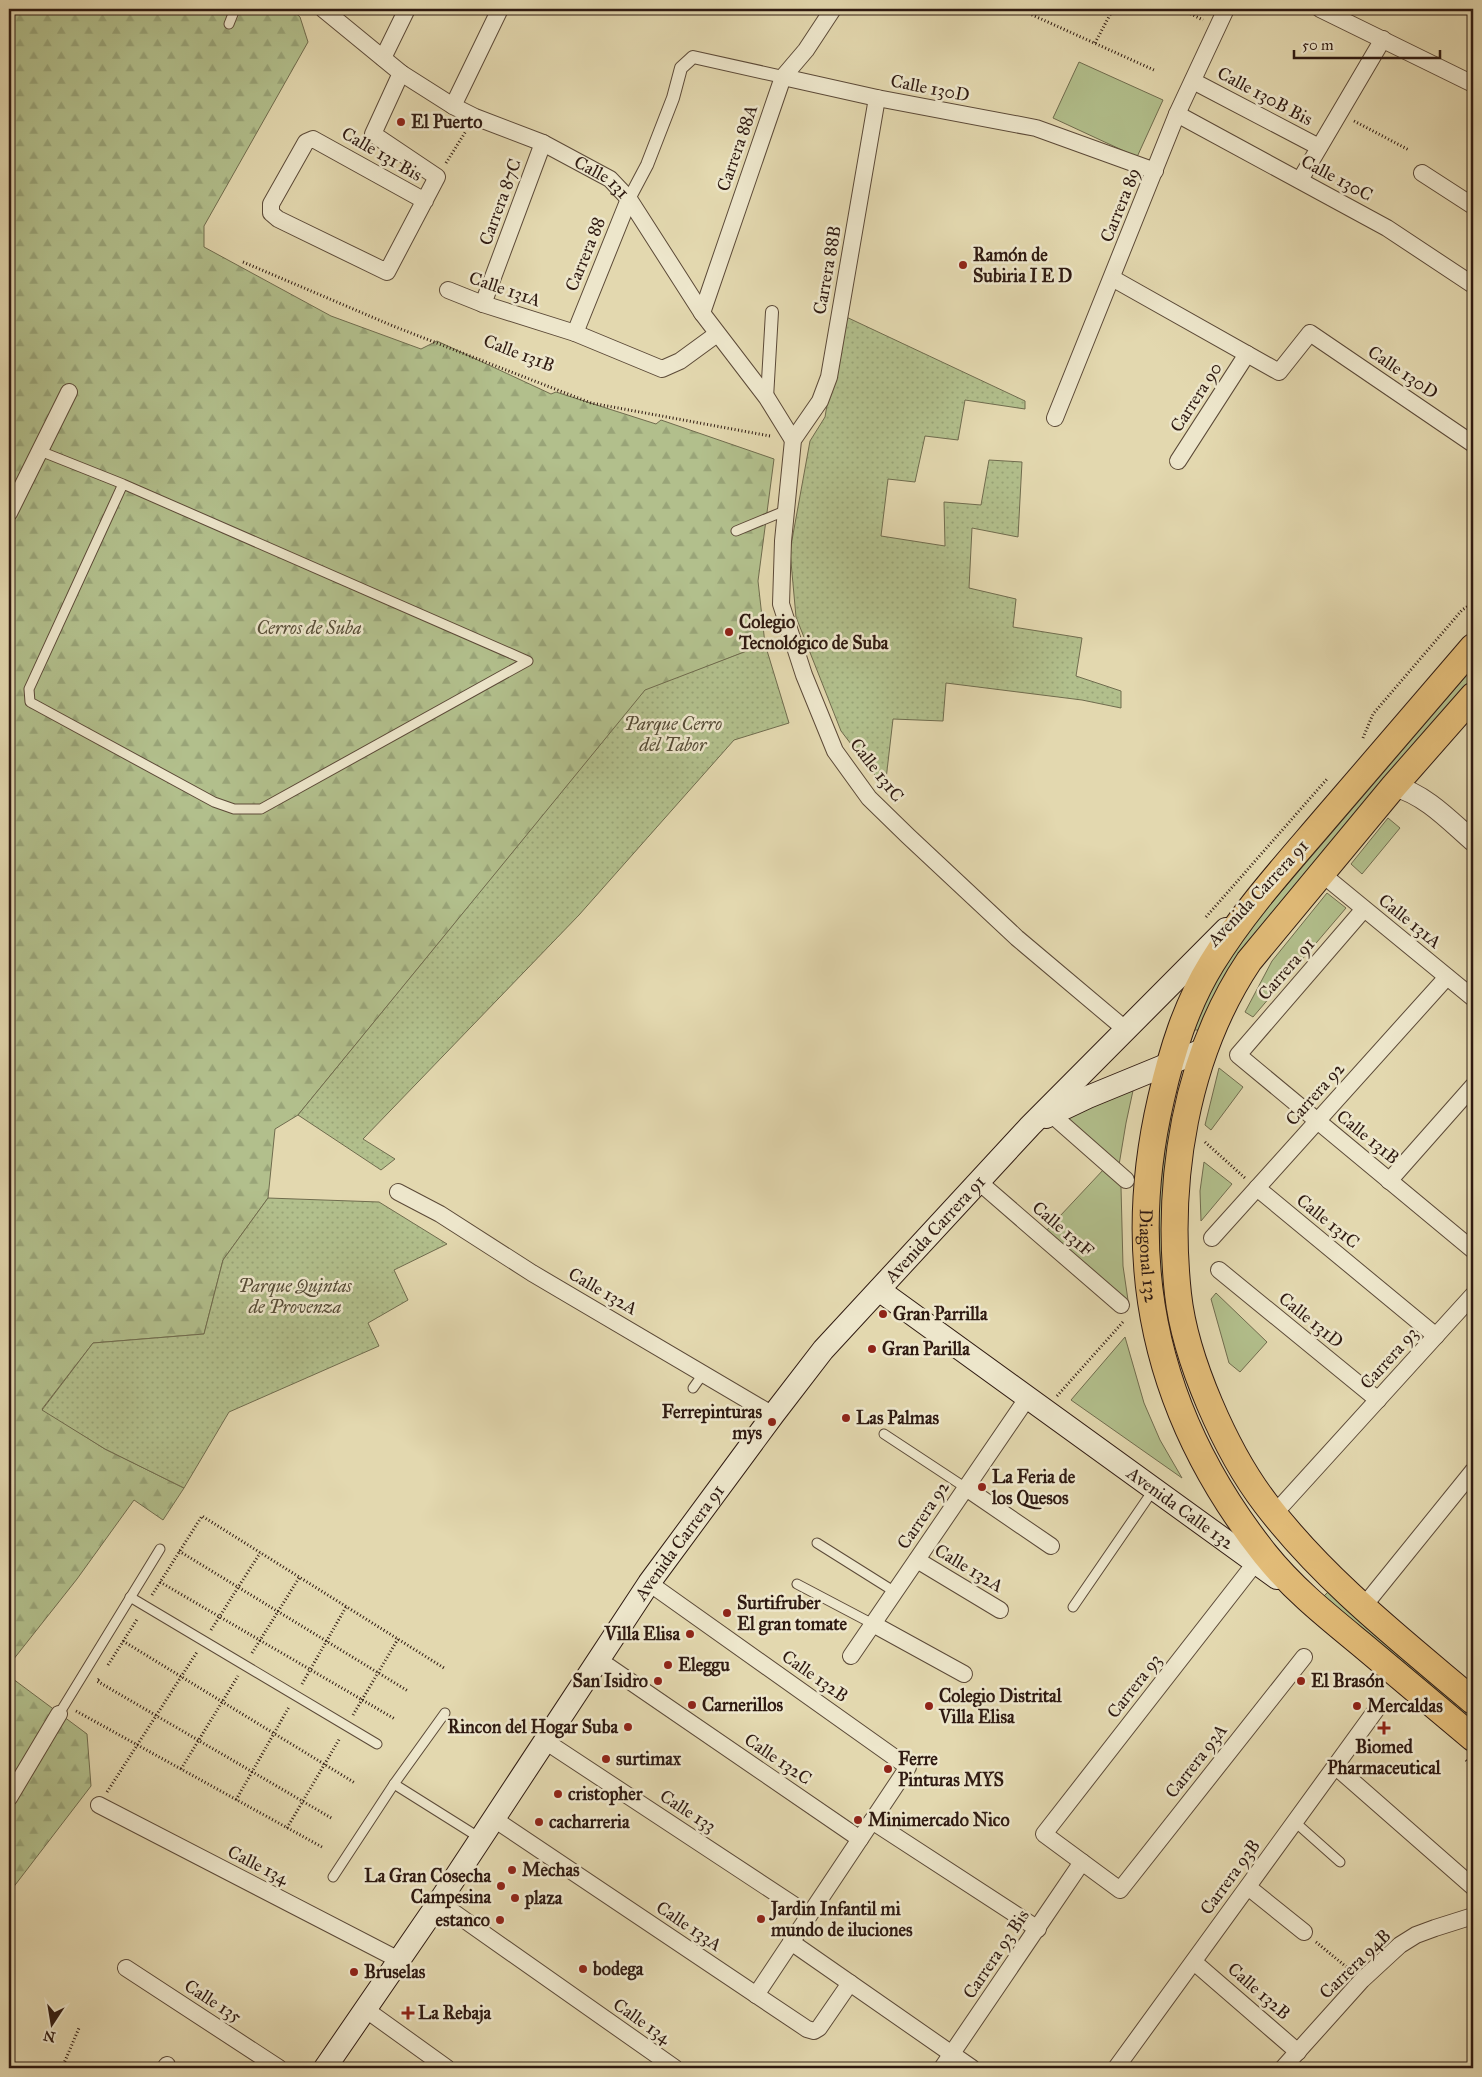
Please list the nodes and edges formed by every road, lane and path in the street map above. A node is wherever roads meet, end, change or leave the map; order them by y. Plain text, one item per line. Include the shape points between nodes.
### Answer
1 (235, 9) edge
2 (323, 9) edge
3 (407, 9) edge
4 (500, 9) edge
5 (833, 9) edge
6 (1019, 9) edge
7 (1113, 9) edge
8 (1181, 9) edge
9 (1226, 9) edge
10 (1320, 9) edge
11 (229, 24) dead end
12 (1217, 28) junction
13 (1383, 39) junction
14 (1095, 43) junction
15 (694, 56) joint
16 (383, 58) junction
17 (1154, 70) dead end
18 (402, 73) junction
19 (783, 77) junction
20 (1193, 81) junction
21 (1473, 84) edge
22 (877, 98) junction
23 (453, 106) junction
24 (1177, 114) junction
25 (1339, 114) junction
26 (475, 117) junction
27 (544, 143) junction
28 (1319, 147) junction
29 (1408, 150) dead end
30 (1155, 171) junction
31 (1422, 174) dead end
32 (437, 177) junction
33 (1300, 180) junction
34 (629, 199) junction
35 (425, 201) junction
36 (1473, 206) edge
37 (243, 262) dead end
38 (1112, 278) junction
39 (1473, 285) edge
40 (448, 290) dead end
41 (483, 304) junction
42 (772, 312) dead end
43 (702, 313) junction
44 (575, 332) junction
45 (717, 334) junction
46 (1248, 354) junction
47 (68, 392) dead end
48 (767, 398) junction
49 (1055, 418) dead end
50 (793, 440) junction
51 (1473, 444) edge
52 (40, 451) junction
53 (1178, 461) dead end
54 (123, 484) junction
55 (787, 510) junction
56 (9, 514) edge
57 (736, 532) dead end
58 (1473, 647) edge
59 (1473, 696) edge
60 (1394, 786) junction
61 (1473, 841) edge
62 (1322, 874) junction
63 (1257, 899) junction
64 (1364, 909) junction
65 (1447, 977) junction
66 (1473, 998) edge
67 (1125, 1029) junction
68 (1205, 1049) junction
69 (1238, 1055) joint
70 (1169, 1063) junction
71 (1473, 1086) edge
72 (1052, 1114) junction
73 (1317, 1121) junction
74 (1030, 1126) junction
75 (1203, 1141) dead end
76 (1126, 1180) dead end
77 (1389, 1181) junction
78 (979, 1182) junction
79 (1257, 1188) junction
80 (398, 1192) dead end
81 (1212, 1238) dead end
82 (1473, 1250) edge
83 (1219, 1270) dead end
84 (879, 1290) junction
85 (1473, 1295) edge
86 (1123, 1313) joint
87 (1436, 1336) junction
88 (703, 1374) junction
89 (693, 1388) dead end
90 (1057, 1397) dead end
91 (1028, 1398) junction
92 (1378, 1400) junction
93 (773, 1415) junction
94 (884, 1434) dead end
95 (1473, 1471) edge
96 (966, 1488) junction
97 (1154, 1489) junction
98 (1274, 1514) junction
99 (202, 1516) dead end
100 (817, 1542) dead end
101 (1051, 1546) dead end
102 (160, 1549) dead end
103 (179, 1552) dead end
104 (260, 1553) junction
105 (917, 1560) junction
106 (1256, 1562) junction
107 (160, 1582) dead end
108 (649, 1583) junction
109 (797, 1584) dead end
110 (238, 1587) junction
111 (895, 1592) junction
112 (1303, 1596) junction
113 (130, 1597) junction
114 (1073, 1607) dead end
115 (1364, 1607) junction
116 (1000, 1610) dead end
117 (219, 1616) junction
118 (873, 1624) junction
119 (204, 1641) junction
120 (123, 1642) dead end
121 (851, 1656) dead end
122 (1304, 1657) dead end
123 (599, 1660) junction
124 (444, 1668) dead end
125 (964, 1674) dead end
126 (181, 1676) junction
127 (97, 1681) dead end
128 (408, 1691) dead end
129 (1473, 1701) edge
130 (62, 1709) junction
131 (1376, 1710) dead end
132 (445, 1713) dead end
133 (156, 1715) junction
134 (395, 1719) dead end
135 (1473, 1738) edge
136 (545, 1741) junction
137 (137, 1744) junction
138 (377, 1744) dead end
139 (1335, 1766) junction
140 (355, 1783) dead end
141 (394, 1784) junction
142 (9, 1798) edge
143 (99, 1805) joint
144 (334, 1819) dead end
145 (494, 1819) junction
146 (872, 1821) junction
147 (1295, 1822) junction
148 (481, 1839) junction
149 (860, 1839) junction
150 (322, 1847) dead end
151 (1082, 1862) junction
152 (1340, 1862) dead end
153 (333, 1877) dead end
154 (1248, 1887) junction
155 (1473, 1887) edge
156 (439, 1902) junction
157 (809, 1915) junction
158 (1473, 1916) edge
159 (1038, 1929) junction
160 (1304, 1932) joint
161 (791, 1942) junction
162 (399, 1960) junction
163 (1194, 1962) junction
164 (126, 1968) dead end
165 (1362, 1980) junction
166 (850, 1983) junction
167 (756, 1995) junction
168 (365, 2010) junction
169 (79, 2028) dead end
170 (1298, 2052) junction
171 (947, 2062) edge
172 (62, 2068) edge
173 (279, 2068) edge
174 (325, 2068) edge
175 (447, 2068) edge
176 (675, 2068) edge
177 (972, 2068) edge
178 (1116, 2068) edge
179 (1283, 2068) edge

1 - 11 lane
2 - 16 street, Calle 131
3 - 16 street
4 - 23 street
5 - 19 street, Carrera 88A via 806,50
6 - 14 path
7 - 14 path
8 - 12 path
9 - 12 street, Carrera 89
10 - 13 street
12 - 20 street, Carrera 89
13 - 21 street
13 - 25 street
14 - 17 path
15 - 19 street, Calle 130D
15 - 34 street, Carrera 88 via 681,68 647,165
16 - 18 street, Calle 131
18 - 23 street, Calle 131
18 - 32 street, Calle 131 Bis via 373,134
19 - 22 street, Calle 130D
19 - 43 street, Carrera 88A
20 - 24 street, Carrera 89
20 - 28 street, Calle 130B Bis
22 - 30 street, Calle 130D via 1036,128
22 - 50 street, Carrera 88B via 829,377 820,401
23 - 26 street, Calle 131
24 - 30 street, Carrera 89
24 - 33 street, Calle 130C
25 - 28 street
25 - 29 path
26 - 27 street, Calle 131
26 - 32 path
27 - 34 street, Calle 131 via 610,179
27 - 41 street, Carrera 87C
28 - 33 street
30 - 38 street, Carrera 89
31 - 36 street
32 - 35 street
33 - 39 street, Calle 130C via 1387,228
34 - 43 street, Calle 131
34 - 44 street, Carrera 88
35 - 35 street, Calle 131 Bis via 387,272 271,213 271,204 306,142 313,139
37 - 50 path, Calle 131B via 393,326 591,403
38 - 46 street
38 - 49 street, Carrera 89
40 - 41 street, Calle 131A
41 - 44 street, Calle 131A
42 - 48 street
43 - 45 street, Calle 131
44 - 45 street, Calle 131A via 662,369 680,361
45 - 48 street, Calle 131
46 - 51 street, Calle 130D via 1280,372 1310,333
46 - 53 street, Carrera 90
47 - 52 street
48 - 50 street, Calle 131
50 - 55 street, Calle 131C
52 - 54 lane
52 - 56 street
54 - 54 lane via 29,690 30,702 214,802 234,809 261,808 528,661
55 - 57 lane
55 - 67 street, Calle 131C via 781,604 804,675 835,751 869,798 908,836 1017,938
58 - 63 main road, Avenida Carrera 91
59 - 60 main road, Avenida Carrera 91
60 - 61 street via 1422,798
60 - 62 main road, Avenida Carrera 91
62 - 64 street, Calle 131A
62 - 68 main road, Avenida Carrera 91 via 1244,968 1234,983
63 - 67 main road, Avenida Carrera 91
63 - 70 main road, Diagonal 132 via 1199,986
64 - 65 street, Calle 131A
64 - 69 street, Carrera 91
65 - 66 street, Calle 131A
65 - 73 street, Carrera 92
67 - 74 main road, Avenida Carrera 91
68 - 70 main road, Avenida Carrera 91
68 - 98 main road, Diagonal 132 via 1189,1102 1178,1166 1175,1238 1178,1296 1193,1358 1222,1432 1244,1472
69 - 73 street, Calle 131B
70 - 72 main road, Avenida Carrera 91
70 - 112 main road, Diagonal 132 via 1153,1135 1145,1203 1149,1286 1165,1371 1204,1461 1224,1497 1266,1555
71 - 77 street
72 - 74 main road, Avenida Carrera 91
72 - 76 street
73 - 77 street, Calle 131B
73 - 79 street, Carrera 92
74 - 78 main road, Avenida Carrera 91
75 - 79 path
77 - 82 street, Calle 131B
78 - 84 main road, Avenida Carrera 91
78 - 86 street, Calle 131F
79 - 81 street, Carrera 92
79 - 87 street, Calle 131C
80 - 88 street, Calle 132A
83 - 92 street, Calle 131D
84 - 91 main road, Avenida Calle 132
84 - 93 main road, Avenida Carrera 91 via 823,1350
85 - 87 street, Carrera 93
86 - 90 path
87 - 92 street, Carrera 93
88 - 89 lane
88 - 93 street, Calle 132A
91 - 96 street, Carrera 92
91 - 97 main road, Avenida Calle 132
92 - 98 street, Carrera 93
93 - 108 main road, Avenida Carrera 91
94 - 96 lane
95 - 115 street
96 - 101 street
96 - 105 street, Carrera 92
97 - 106 main road, Avenida Calle 132
97 - 114 lane
98 - 115 main road, Diagonal 132
99 - 104 path
100 - 111 lane
102 - 113 lane
103 - 110 path
104 - 110 path
104 - 124 path
105 - 111 street, Carrera 92
105 - 116 street, Calle 132A
106 - 112 main road, Avenida Calle 132
106 - 151 street, Carrera 93 via 1044,1834
107 - 117 path
108 - 123 main road, Avenida Carrera 91
108 - 146 street, Calle 132B via 908,1767
109 - 118 lane
110 - 117 path
110 - 128 path
111 - 118 street, Carrera 92
112 - 135 main road, Avenida Calle 132
113 - 119 lane
113 - 130 lane
115 - 129 main road
117 - 119 path
117 - 134 path
118 - 121 street, Carrera 92
118 - 125 street
119 - 126 path
119 - 138 lane
120 - 126 path
122 - 151 street, Carrera 93A via 1120,1890
123 - 136 main road, Avenida Carrera 91
123 - 149 street, Calle 132C
126 - 133 path
126 - 140 path
127 - 133 path
130 - 137 path
130 - 142 street
131 - 139 street, Carrera 93B
132 - 141 lane
133 - 137 path
133 - 144 path
136 - 145 main road, Avenida Carrera 91
136 - 157 street, Calle 133
137 - 143 path
137 - 150 path
139 - 147 street, Carrera 93B
139 - 155 street
141 - 148 lane
141 - 153 lane
143 - 162 street, Calle 134
145 - 148 main road, Avenida Carrera 91
145 - 167 street, Calle 133A
146 - 149 street
146 - 159 street
147 - 152 lane
147 - 154 street, Carrera 93B
148 - 156 main road, Avenida Carrera 91
149 - 157 street
151 - 159 street, Carrera 93 Bis
154 - 160 street
154 - 163 street, Carrera 93B
156 - 162 main road, Avenida Carrera 91
156 - 176 street, Calle 134
157 - 161 street
158 - 165 street, Carrera 94B via 1408,1940 1382,1959
159 - 171 street, Carrera 93 Bis
160 - 165 path
161 - 166 street
161 - 167 street
162 - 168 main road, Avenida Carrera 91
163 - 170 street, Calle 132B
163 - 178 street, Carrera 93B
164 - 173 street, Calle 135
165 - 170 street, Carrera 94B
166 - 167 street, Calle 133A via 814,2031
166 - 171 street
168 - 174 main road, Avenida Carrera 91
168 - 175 street
169 - 172 path
170 - 179 street, Carrera 94B
171 - 177 street

